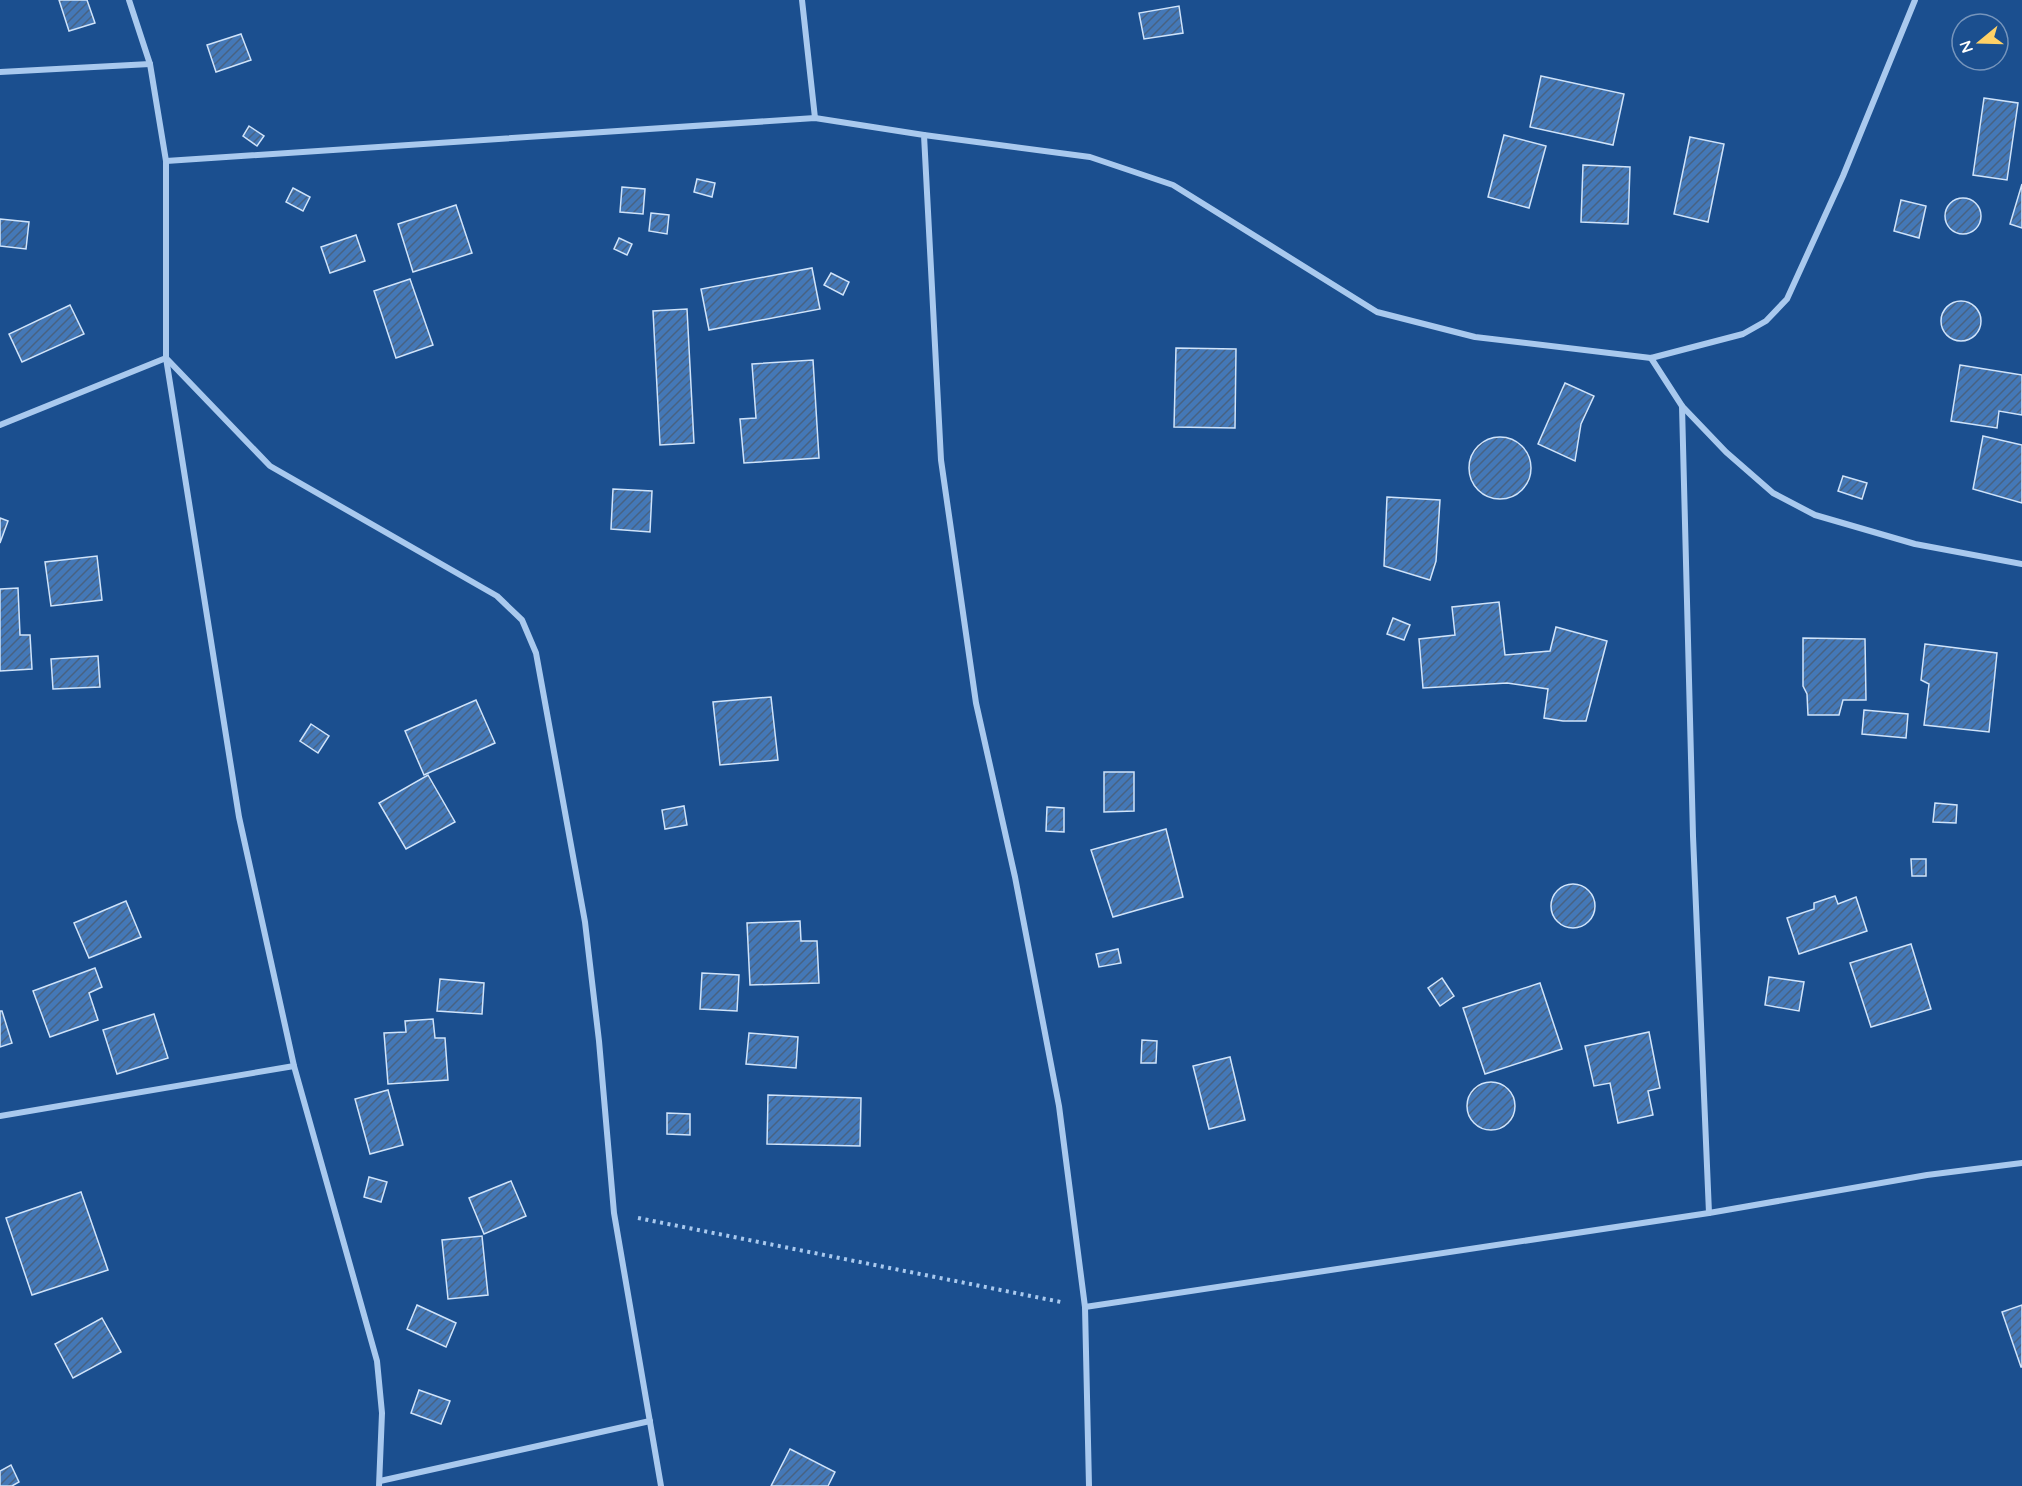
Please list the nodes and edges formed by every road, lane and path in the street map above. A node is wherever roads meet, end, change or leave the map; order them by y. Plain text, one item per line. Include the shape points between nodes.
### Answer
1 (129, 0) edge
2 (802, 0) edge
3 (1915, 0) edge
4 (150, 64) junction
5 (0, 72) edge
6 (815, 118) junction
7 (924, 135) junction
8 (166, 161) junction
9 (166, 358) junction
10 (1651, 358) junction
11 (1682, 406) junction
12 (0, 425) edge
13 (2022, 564) edge
14 (294, 1066) junction
15 (0, 1116) edge
16 (2022, 1163) edge
17 (614, 1213) junction
18 (1709, 1213) junction
19 (1085, 1307) junction
20 (650, 1421) junction
21 (380, 1483) edge
22 (661, 1486) edge
23 (1089, 1486) edge

1 - 4 street
2 - 6 street
3 - 10 street via 1843,176 1787,298 1766,321 1743,334
4 - 5 street
4 - 8 street
6 - 7 street
6 - 8 street
7 - 10 street via 1090,156 1173,185 1377,312 1475,337
7 - 19 street via 941,459 976,704 1015,877 1059,1106
8 - 9 street
9 - 12 street
9 - 14 street via 239,818
9 - 17 street via 270,466 497,596 522,620 536,653 585,922
10 - 11 street
11 - 13 street via 1773,493 1815,515 1915,544
11 - 18 street via 1693,836
14 - 15 street
14 - 21 street via 376,1361 382,1413
16 - 18 street via 1927,1175
17 - 19 path
17 - 20 street
18 - 19 street
19 - 23 street
20 - 21 street
20 - 22 street

